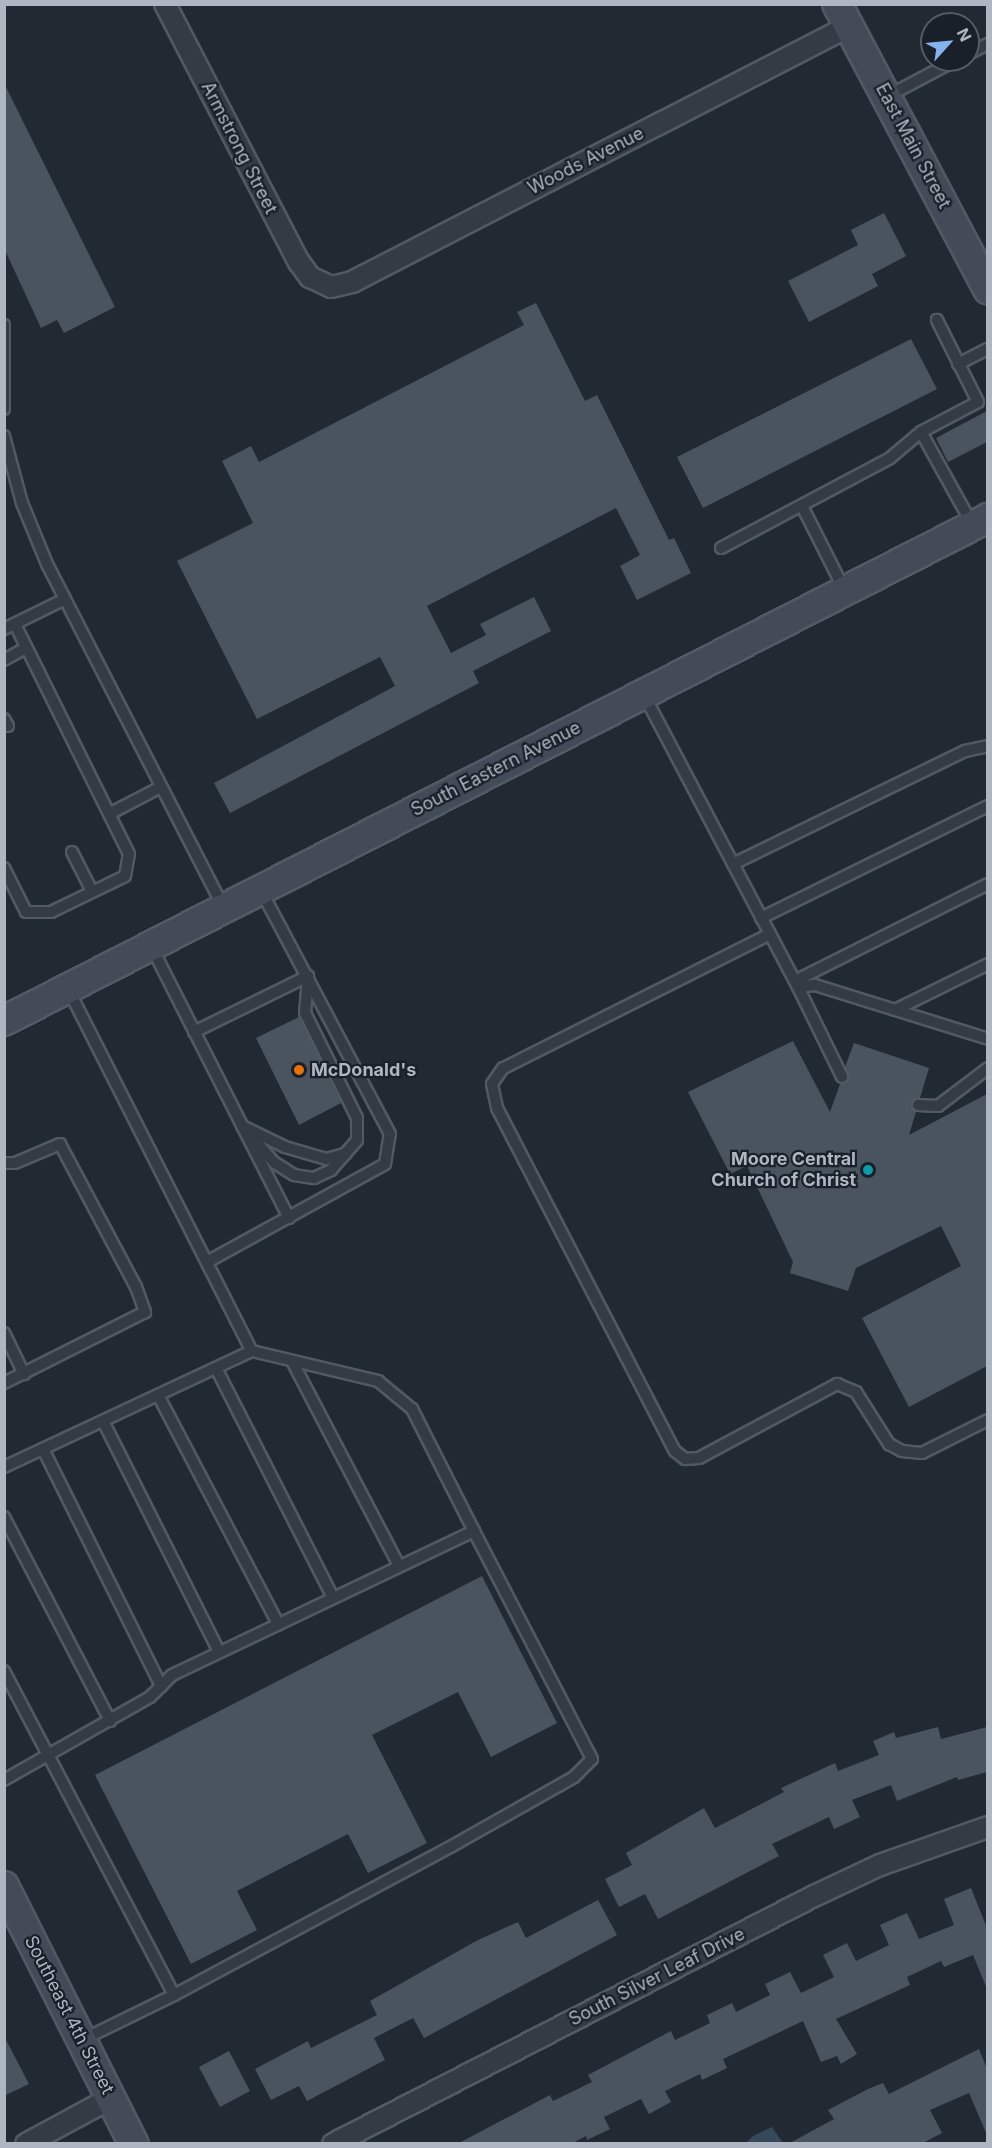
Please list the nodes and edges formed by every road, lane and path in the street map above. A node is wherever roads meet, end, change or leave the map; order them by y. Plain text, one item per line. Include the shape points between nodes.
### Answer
1 (165, 4) edge
2 (843, 15) edge
3 (934, 72) edge
4 (887, 97) junction
5 (986, 284) edge
6 (322, 285) joint
7 (937, 320) dead end
8 (4, 325) edge
9 (987, 349) edge
10 (958, 364) junction
11 (4, 409) edge
12 (921, 432) junction
13 (4, 436) edge
14 (802, 506) junction
15 (980, 521) edge
16 (721, 548) dead end
17 (845, 591) junction
18 (65, 599) junction
19 (10, 626) edge
20 (26, 648) junction
21 (4, 660) edge
22 (643, 694) junction
23 (987, 746) edge
24 (159, 788) junction
25 (987, 806) edge
26 (109, 814) junction
27 (72, 852) dead end
28 (733, 864) junction
29 (4, 868) edge
30 (987, 884) edge
31 (261, 890) junction
32 (92, 891) junction
33 (224, 909) junction
34 (761, 918) junction
35 (770, 934) junction
36 (151, 946) junction
37 (987, 964) edge
38 (308, 976) junction
39 (797, 984) junction
40 (68, 989) junction
41 (895, 1010) junction
42 (4, 1021) edge
43 (194, 1032) junction
44 (987, 1039) edge
45 (987, 1068) edge
46 (842, 1077) dead end
47 (918, 1105) dead end
48 (242, 1126) junction
49 (345, 1154) junction
50 (4, 1162) edge
51 (289, 1218) junction
52 (207, 1262) junction
53 (4, 1333) edge
54 (252, 1351) junction
55 (292, 1361) junction
56 (216, 1368) junction
57 (24, 1374) junction
58 (4, 1383) edge
59 (158, 1395) junction
60 (987, 1420) edge
61 (103, 1421) junction
62 (43, 1449) junction
63 (4, 1467) edge
64 (4, 1517) edge
65 (474, 1531) junction
66 (399, 1566) junction
67 (333, 1598) junction
68 (278, 1624) junction
69 (219, 1652) junction
70 (4, 1671) edge
71 (161, 1686) junction
72 (110, 1721) junction
73 (50, 1755) junction
74 (4, 1780) edge
75 (987, 1827) edge
76 (4, 1886) edge
77 (174, 1995) junction
78 (82, 2040) junction
79 (111, 2098) junction
80 (26, 2144) edge
81 (134, 2144) edge
82 (333, 2144) edge

1 - 6 street, Armstrong Street via 299,262
2 - 4 main road, East Main Street
2 - 6 street, Woods Avenue via 352,282
3 - 4 lane
4 - 5 main road, East Main Street
7 - 10 lane
8 - 11 lane
9 - 10 lane
10 - 12 lane via 978,402
12 - 14 lane via 890,458
12 - 15 lane
13 - 18 lane via 22,503
14 - 16 lane
14 - 17 lane
15 - 17 main road, South Eastern Avenue
17 - 22 main road, South Eastern Avenue
18 - 19 lane
18 - 24 lane
19 - 20 lane
20 - 21 lane
20 - 26 lane
22 - 28 lane
22 - 31 main road, South Eastern Avenue
23 - 28 lane via 964,750
24 - 26 lane
24 - 33 lane
25 - 34 lane
26 - 32 lane via 129,854 125,876
27 - 32 lane
28 - 34 lane
29 - 32 lane via 26,912 51,912
30 - 39 lane
31 - 33 main road, South Eastern Avenue
31 - 38 lane
33 - 36 main road, South Eastern Avenue
34 - 35 lane
35 - 39 lane
35 - 60 lane via 503,1068 492,1084 497,1108 675,1451 685,1459 699,1458 837,1384 856,1392 889,1444 902,1451 922,1453
36 - 40 main road, South Eastern Avenue
36 - 43 lane
37 - 41 lane
38 - 43 lane
38 - 49 lane via 305,1012 357,1118 357,1140
38 - 51 lane via 390,1134 385,1164
39 - 41 lane via 815,985
39 - 46 lane
40 - 42 main road, South Eastern Avenue
40 - 52 lane
41 - 44 lane
43 - 48 lane
45 - 47 lane via 938,1106
48 - 49 lane via 285,1147 326,1159
48 - 49 lane via 275,1163 294,1175 314,1178 332,1170
48 - 51 lane
50 - 57 lane via 15,1163 60,1144 145,1307 142,1317
51 - 52 lane
52 - 54 lane
53 - 57 lane
54 - 55 lane
54 - 56 lane
55 - 65 lane via 378,1381 412,1409
55 - 66 lane
56 - 59 lane
56 - 67 lane
57 - 58 lane
59 - 61 lane
59 - 68 lane
61 - 62 lane
61 - 69 lane
62 - 63 lane
62 - 71 lane
64 - 72 lane
65 - 66 lane
65 - 77 lane via 592,1759 574,1777 452,1846
66 - 67 lane
67 - 68 lane
68 - 69 lane
69 - 71 lane via 172,1675
70 - 73 lane
71 - 72 lane
72 - 73 lane
73 - 74 lane
73 - 77 lane
75 - 82 street, South Silver Leaf Drive via 880,1865
76 - 78 main road, Southeast 4th Street
77 - 78 lane
78 - 79 main road, Southeast 4th Street
79 - 80 street
79 - 81 main road, Southeast 4th Street

